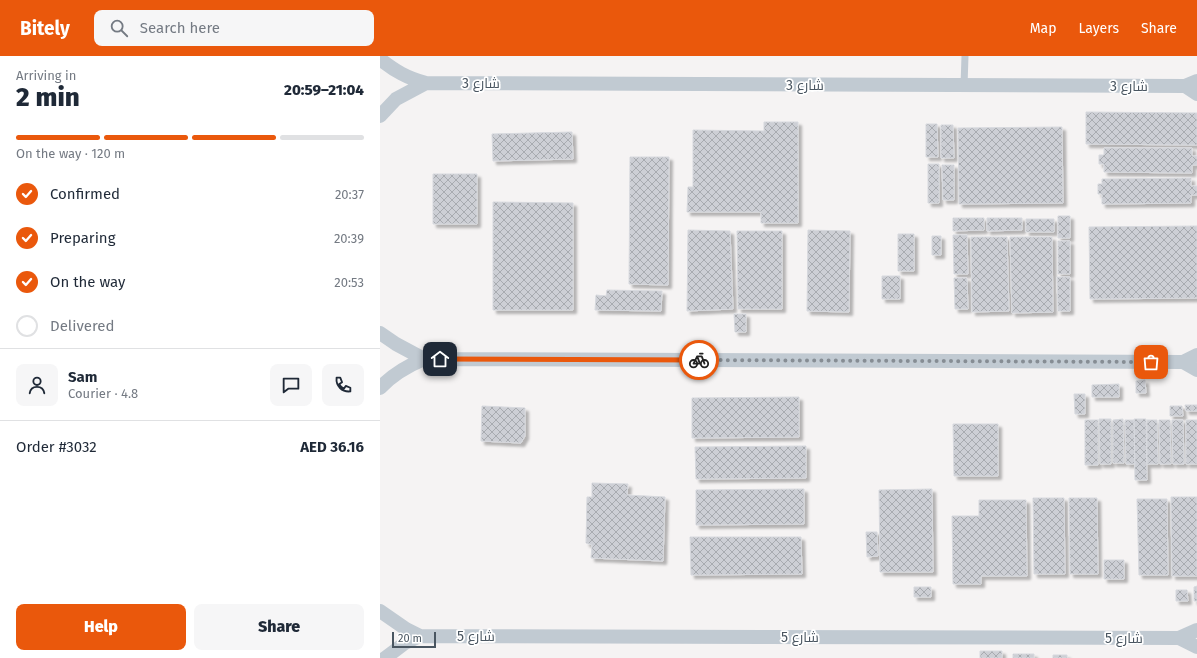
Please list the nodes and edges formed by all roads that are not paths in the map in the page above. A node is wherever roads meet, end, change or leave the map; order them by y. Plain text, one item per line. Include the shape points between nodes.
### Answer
1 (965, 56) edge
2 (380, 59) edge
3 (426, 83) junction
4 (1191, 84) edge
5 (964, 86) junction
6 (1197, 94) edge
7 (380, 116) edge
8 (380, 333) edge
9 (1197, 356) edge
10 (424, 359) junction
11 (1183, 362) junction
12 (1197, 370) edge
13 (380, 388) edge
14 (380, 611) edge
15 (1197, 630) edge
16 (420, 636) junction
17 (1179, 638) junction
18 (1197, 647) edge
19 (385, 658) edge

1 - 5 lane
2 - 3 street, شارع 3 via 398,73
3 - 5 street, شارع 3
3 - 7 street, شارع 3 via 396,99
4 - 5 street, شارع 3
4 - 6 street, شارع 3
8 - 10 street
9 - 11 street
10 - 11 street
10 - 13 street via 398,372
11 - 12 street
14 - 16 street, شارع 5
15 - 17 street, شارع 5
16 - 17 street, شارع 5
16 - 19 street, شارع 5 via 405,643
17 - 18 street, شارع 5

